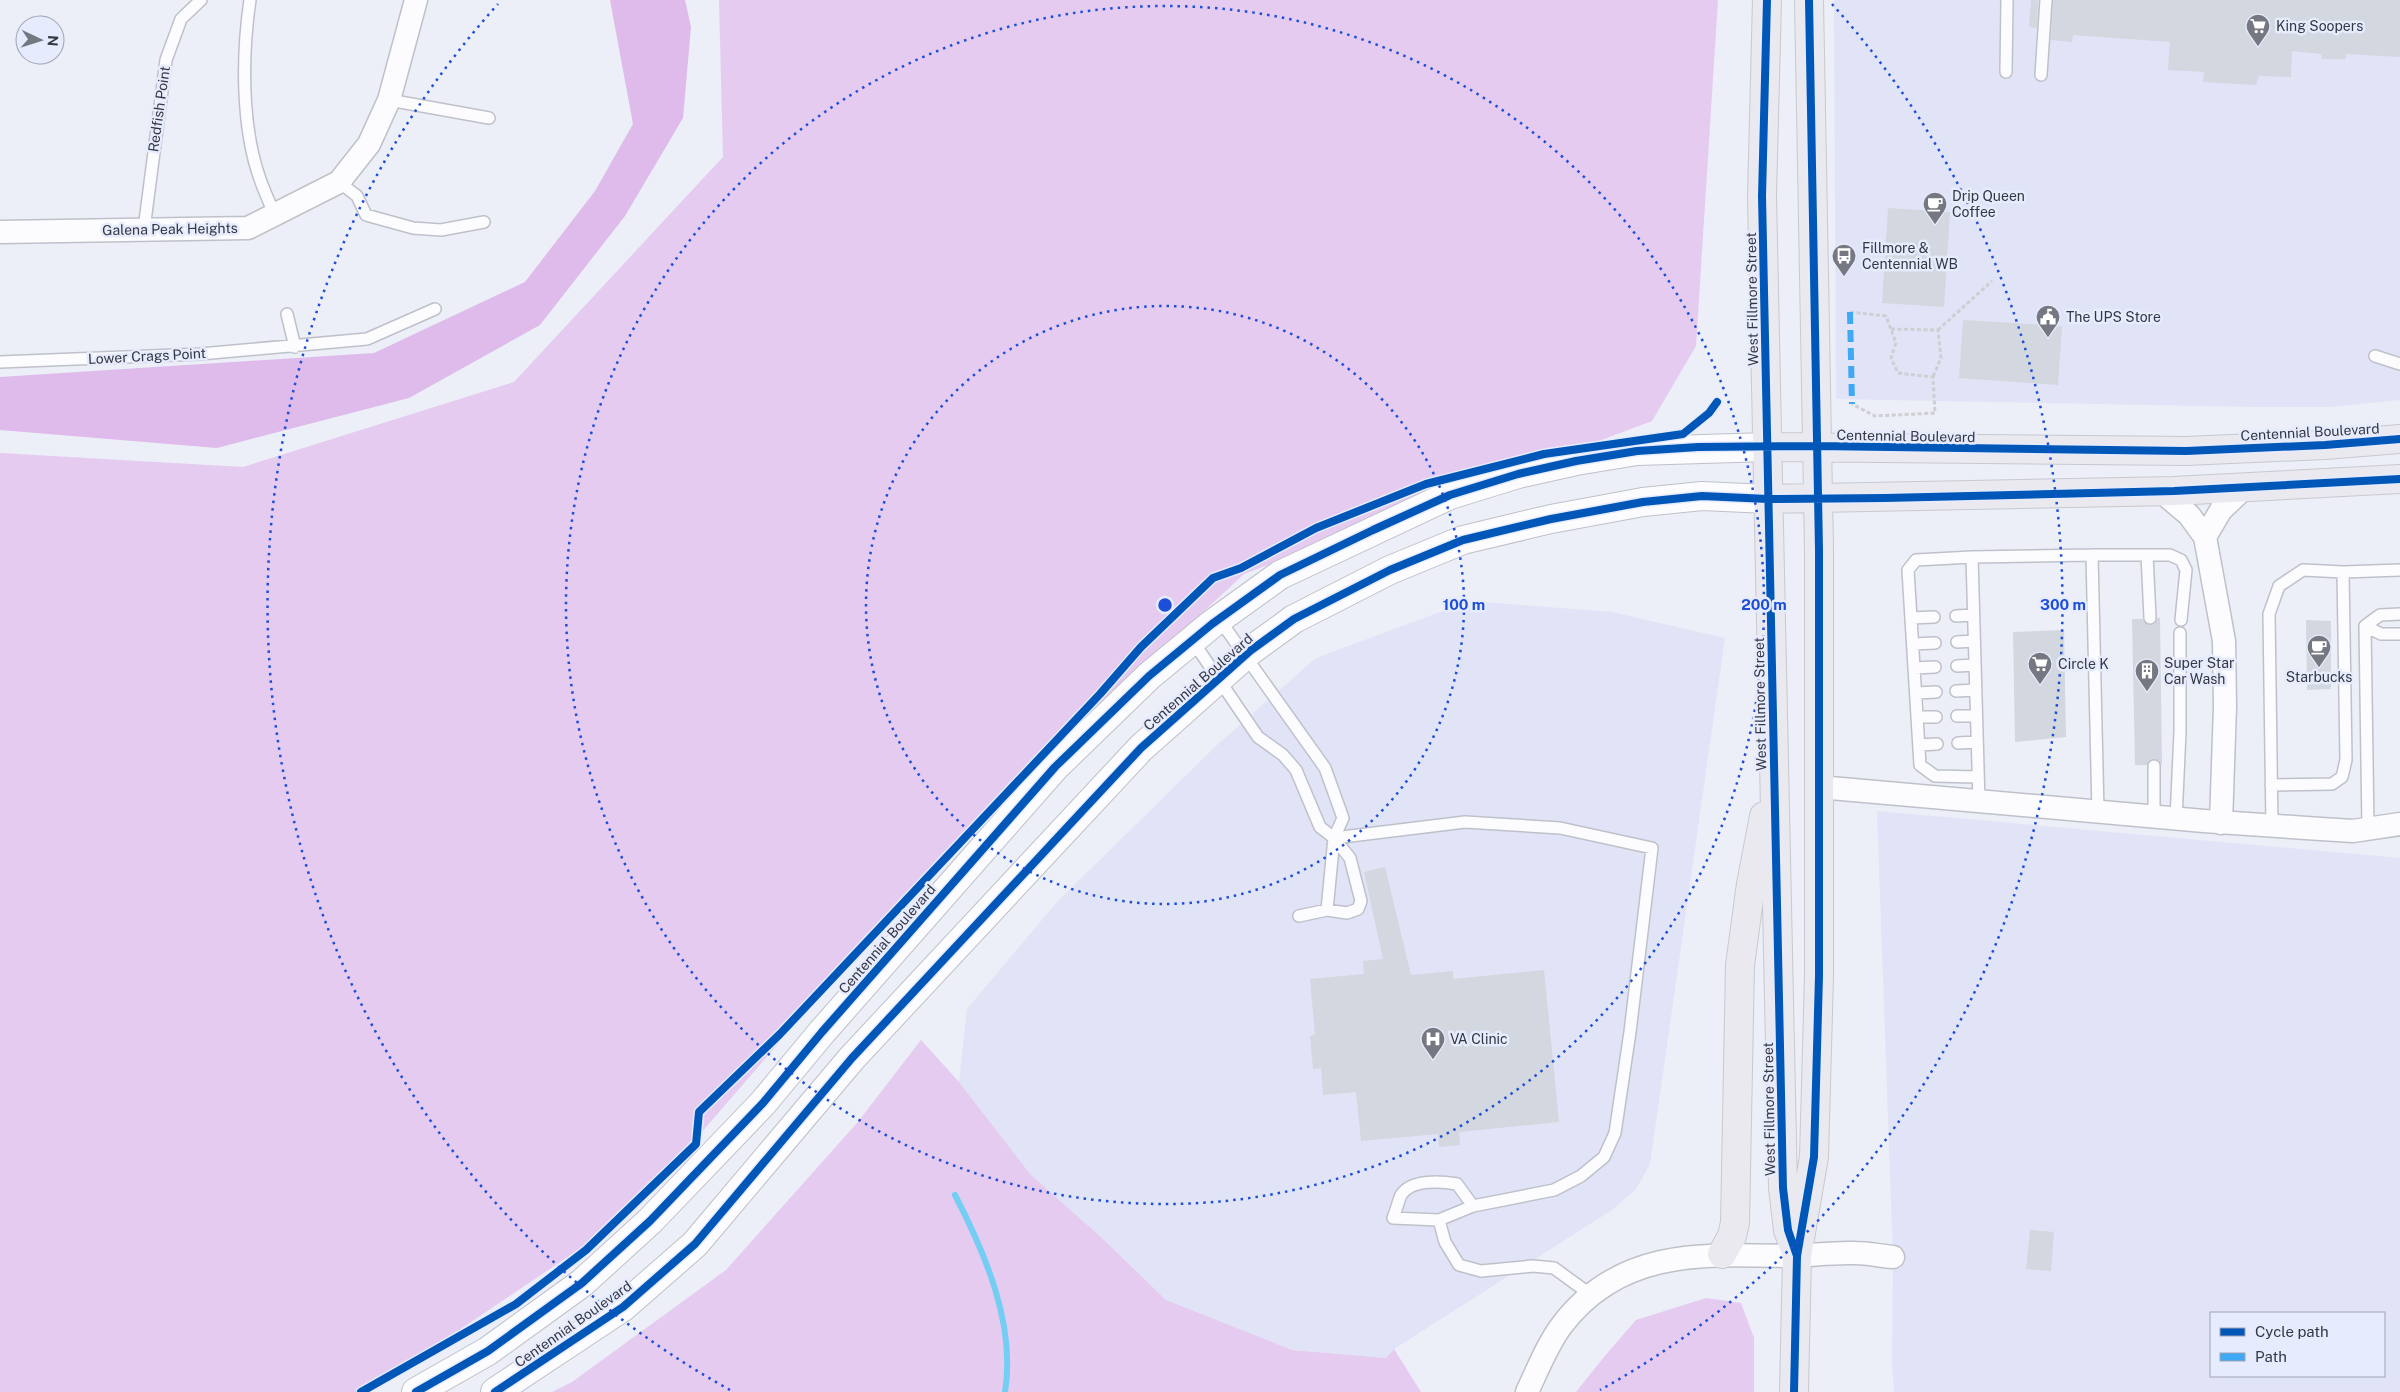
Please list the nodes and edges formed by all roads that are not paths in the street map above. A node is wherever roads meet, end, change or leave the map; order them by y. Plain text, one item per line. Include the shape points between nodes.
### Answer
1 (201, 0) edge
2 (250, 0) edge
3 (416, 0) edge
4 (1767, 0) edge
5 (1809, 0) edge
6 (2007, 0) edge
7 (2046, 0) edge
8 (2006, 72) dead end
9 (2041, 75) dead end
10 (389, 100) junction
11 (489, 118) dead end
12 (339, 182) junction
13 (274, 214) junction
14 (484, 222) dead end
15 (144, 229) junction
16 (0, 232) edge
17 (435, 309) dead end
18 (287, 314) dead end
19 (294, 347) junction
20 (2375, 356) dead end
21 (0, 362) edge
22 (2400, 364) edge
23 (2400, 439) edge
24 (1816, 446) junction
25 (1768, 447) junction
26 (2400, 479) edge
27 (2243, 489) junction
28 (2162, 492) junction
29 (1818, 498) junction
30 (1768, 499) junction
31 (2205, 536) junction
32 (2092, 555) junction
33 (2147, 555) junction
34 (1972, 557) junction
35 (2400, 570) edge
36 (2342, 572) junction
37 (2400, 614) edge
38 (1973, 615) junction
39 (1956, 616) dead end
40 (1934, 617) dead end
41 (1911, 618) junction
42 (2150, 618) dead end
43 (1219, 619) junction
44 (2181, 620) dead end
45 (2366, 626) junction
46 (2180, 633) dead end
47 (2400, 634) edge
48 (1192, 640) junction
49 (1974, 641) junction
50 (1957, 642) dead end
51 (1935, 643) dead end
52 (1913, 644) junction
53 (1244, 656) junction
54 (1974, 665) junction
55 (1957, 666) dead end
56 (1935, 667) dead end
57 (1914, 668) junction
58 (1219, 679) junction
59 (1975, 690) junction
60 (1956, 691) dead end
61 (1936, 692) dead end
62 (1916, 693) junction
63 (1957, 716) dead end
64 (1976, 716) junction
65 (1936, 717) dead end
66 (1917, 718) junction
67 (1977, 742) junction
68 (1958, 743) dead end
69 (1937, 744) dead end
70 (1919, 745) junction
71 (1774, 760) junction
72 (2154, 766) dead end
73 (1978, 777) junction
74 (2271, 785) junction
75 (1819, 787) junction
76 (1979, 802) junction
77 (2098, 812) junction
78 (2165, 818) junction
79 (2221, 823) junction
80 (2400, 824) edge
81 (2272, 826) junction
82 (2368, 828) junction
83 (1334, 838) junction
84 (1327, 910) junction
85 (1299, 916) dead end
86 (763, 1103) junction
87 (794, 1127) junction
88 (1474, 1206) junction
89 (1439, 1220) junction
90 (1722, 1254) junction
91 (1797, 1256) junction
92 (1893, 1257) dead end
93 (1591, 1295) junction
94 (416, 1392) edge
95 (495, 1392) edge
96 (1528, 1392) edge
97 (1794, 1392) edge

1 - 15 lane, Redfish Point via 180,19 166,60
2 - 13 lane via 245,33 247,114 259,178
3 - 10 street, Galena Peak Heights
4 - 25 main road, West Fillmore Street via 1762,196
5 - 24 main road, West Fillmore Street
6 - 8 lane
7 - 9 lane
10 - 11 lane
10 - 12 street, Galena Peak Heights via 369,144
12 - 13 street, Galena Peak Heights
12 - 14 lane via 357,196 366,215 413,228 441,230
13 - 15 street, Galena Peak Heights via 248,228
15 - 16 street, Galena Peak Heights
17 - 19 lane, Lower Crags Point via 367,339
18 - 19 lane
19 - 21 lane, Lower Crags Point
20 - 22 lane
23 - 24 main road, Centennial Boulevard via 2186,451
24 - 25 main road, Centennial Boulevard
24 - 29 main road, West Fillmore Street
25 - 30 main road, West Fillmore Street
25 - 43 main road, Centennial Boulevard via 1636,451 1518,474 1450,495 1280,575
26 - 27 main road, Centennial Boulevard
27 - 28 main road, Centennial Boulevard
27 - 31 street via 2221,510
28 - 29 main road, Centennial Boulevard
28 - 31 street via 2189,514
29 - 30 main road, Centennial Boulevard
29 - 75 main road, West Fillmore Street
30 - 53 main road, Centennial Boulevard via 1702,496 1643,502 1463,540 1390,570 1310,609
30 - 71 main road, West Fillmore Street
31 - 79 street via 2224,641
32 - 33 lane
32 - 34 lane
32 - 77 lane
33 - 42 lane
33 - 44 lane via 2170,555 2181,560 2186,570
34 - 38 lane
34 - 41 lane via 1916,560 1908,570
35 - 36 lane
36 - 74 lane via 2303,570 2279,586 2269,614
36 - 74 lane via 2346,760 2342,777 2332,784
37 - 45 lane via 2380,615
38 - 39 lane
38 - 49 lane
40 - 41 lane
41 - 52 lane
43 - 48 main road, Centennial Boulevard
43 - 53 lane
45 - 47 lane via 2381,634
45 - 82 lane
46 - 78 lane via 2180,732
48 - 58 lane
48 - 86 main road, Centennial Boulevard via 1149,676 1055,767
49 - 50 lane
49 - 54 lane
51 - 52 lane
52 - 57 lane
53 - 58 main road, Centennial Boulevard
53 - 83 lane via 1325,768 1343,818
54 - 55 lane
54 - 59 lane
56 - 57 lane
57 - 62 lane
58 - 83 lane via 1258,737 1283,755 1296,770 1320,827
58 - 87 main road, Centennial Boulevard via 1141,748 852,1058
59 - 60 lane
59 - 64 lane
61 - 62 lane
62 - 66 lane
63 - 64 lane
64 - 67 lane
65 - 66 lane
66 - 70 lane
67 - 68 lane
67 - 73 lane
69 - 70 lane
70 - 73 lane via 1920,765 1935,776
71 - 90 main road via 1740,965 1736,1210 1732,1236
71 - 91 main road, West Fillmore Street via 1783,1188 1788,1230
72 - 78 lane
73 - 76 lane
74 - 81 lane
75 - 76 street
75 - 91 main road, West Fillmore Street via 1820,976 1814,1157
76 - 77 street
77 - 78 street
78 - 79 street
79 - 81 street
80 - 82 street
81 - 82 street via 2353,831
83 - 84 lane
83 - 84 lane via 1350,858 1361,901 1358,909 1347,913
83 - 88 lane via 1465,822 1560,828 1652,848 1619,1106 1614,1133 1604,1158 1554,1190
84 - 85 lane
86 - 87 main road
86 - 94 main road, Centennial Boulevard via 650,1221 582,1283 488,1351
87 - 95 main road, Centennial Boulevard via 695,1244 623,1307
88 - 89 lane
88 - 89 lane via 1457,1184 1443,1181 1412,1185 1402,1195 1393,1218
89 - 93 lane via 1445,1242 1459,1265 1481,1271 1533,1266 1554,1268
90 - 91 street
90 - 93 street via 1675,1258 1652,1264 1617,1278
91 - 92 street via 1857,1252
91 - 97 main road, West Fillmore Street
93 - 96 street via 1558,1332

